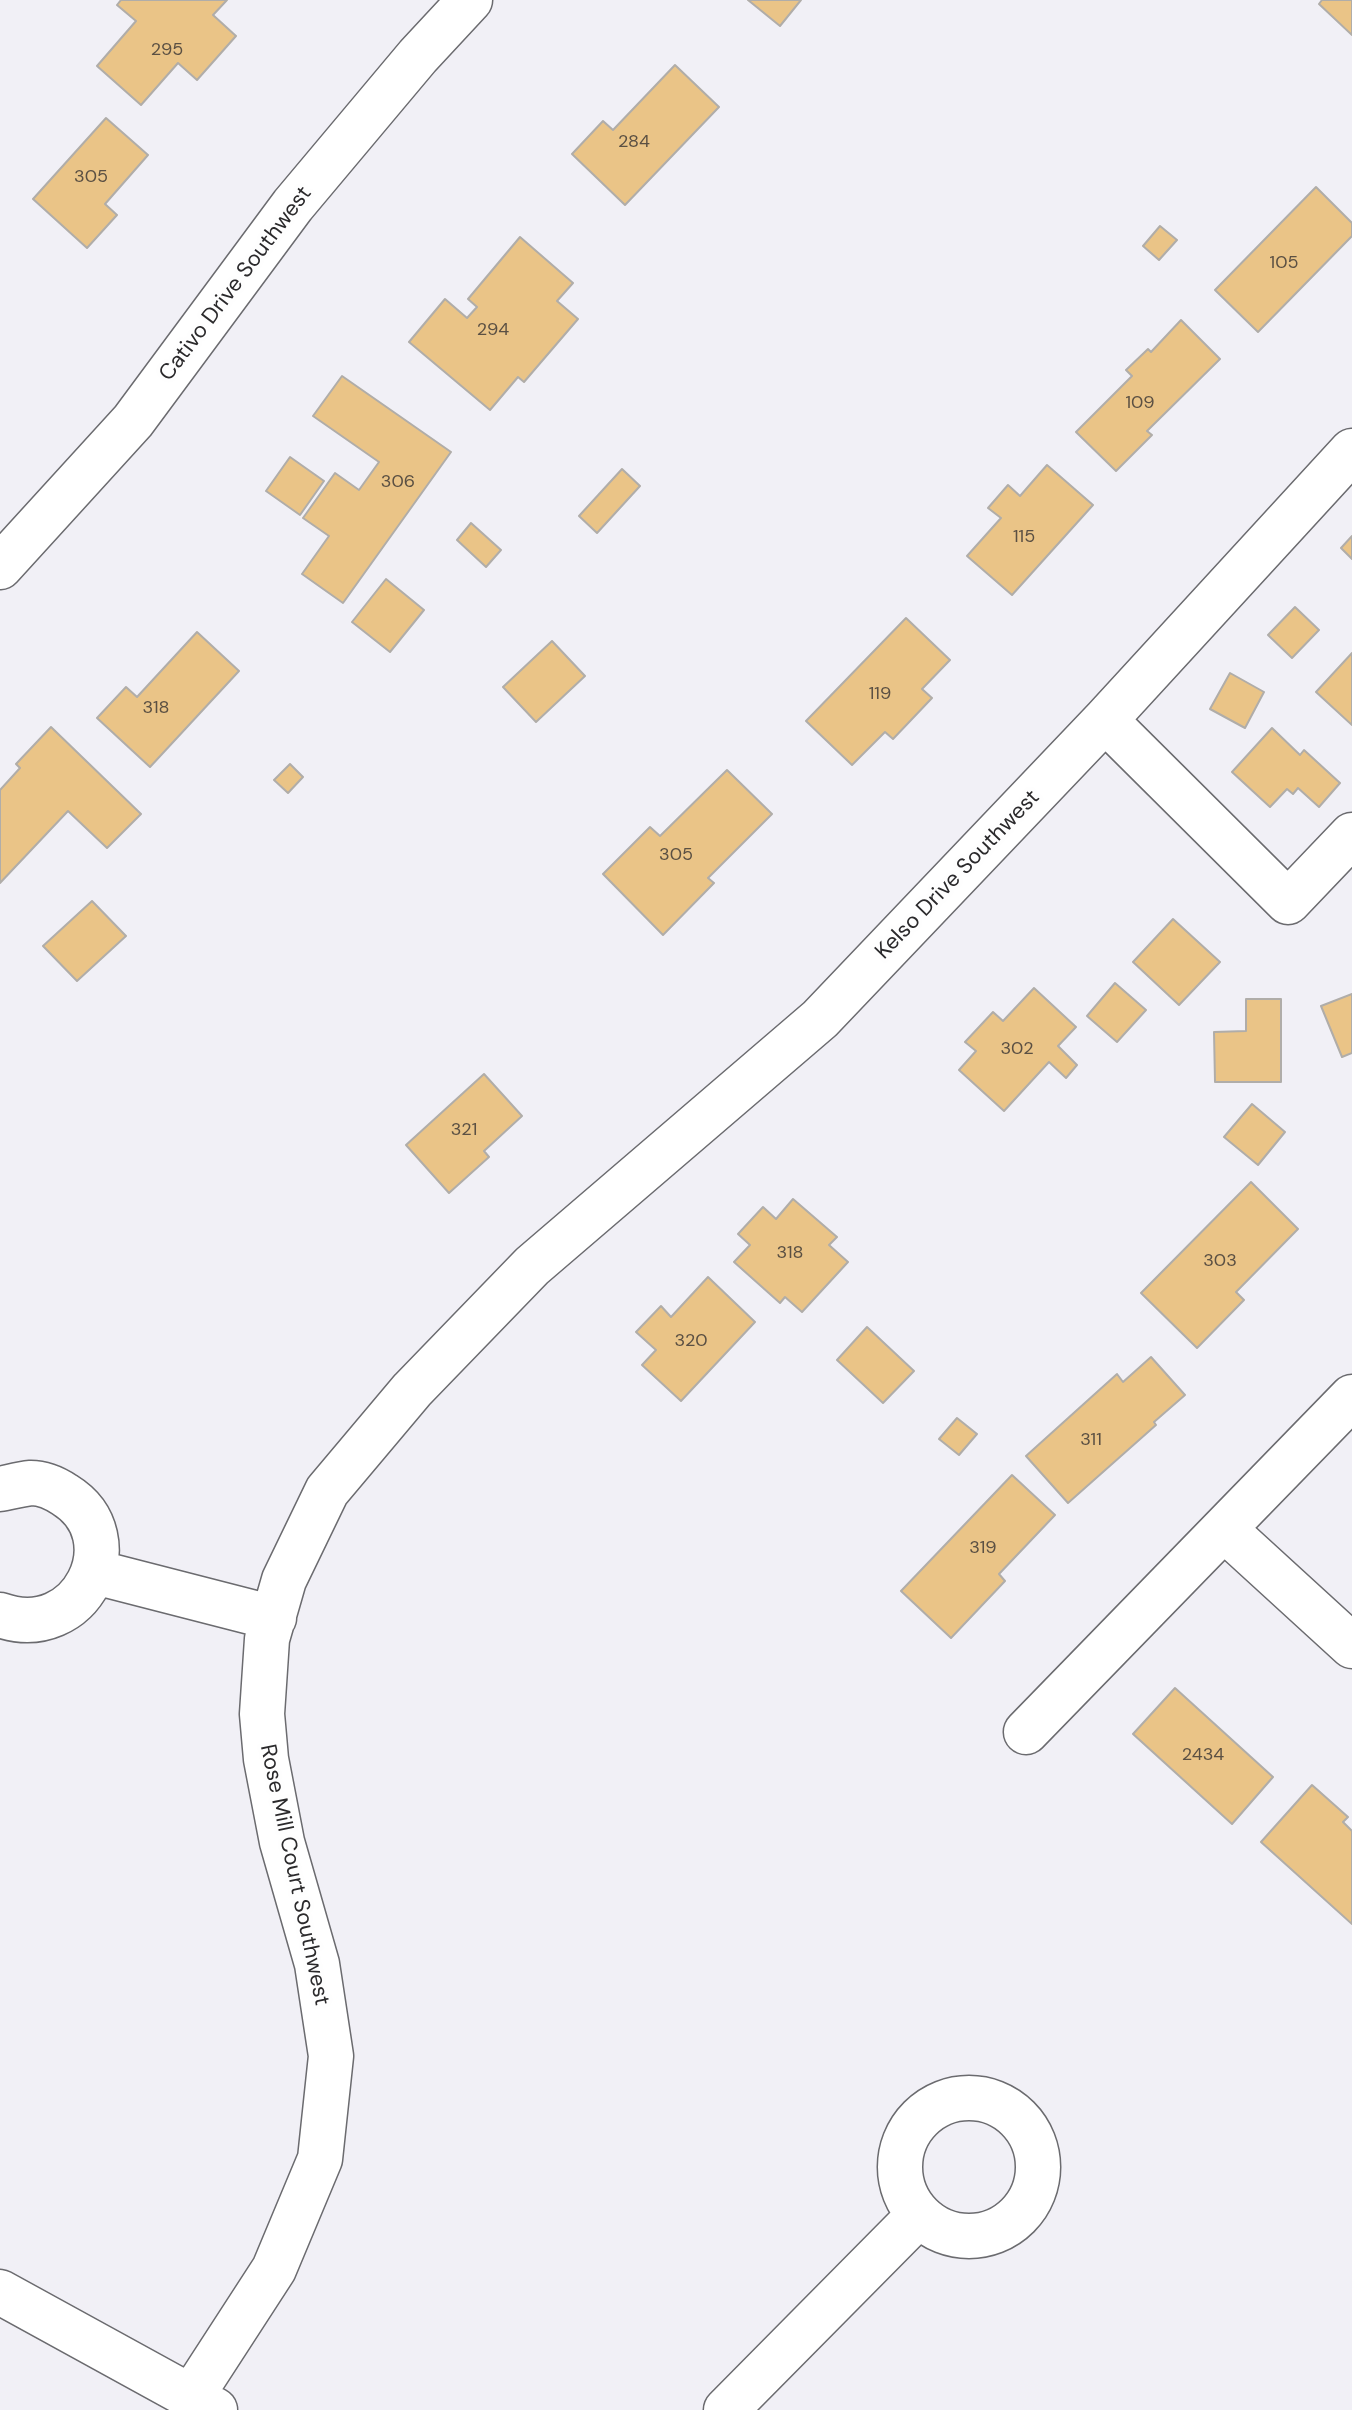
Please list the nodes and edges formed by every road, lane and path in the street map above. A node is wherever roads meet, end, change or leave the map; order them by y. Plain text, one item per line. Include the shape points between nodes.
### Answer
1 (470, 0) edge
2 (1352, 451) edge
3 (0, 567) edge
4 (1105, 720) junction
5 (1352, 835) edge
6 (532, 1266) joint
7 (1352, 1397) edge
8 (0, 1489) edge
9 (1211, 1542) junction
10 (95, 1572) junction
11 (0, 1615) edge
12 (274, 1618) junction
13 (1352, 1646) edge
14 (1026, 1732) dead end
15 (919, 2215) dead end
16 (0, 2292) edge
17 (203, 2404) edge
18 (726, 2410) edge

1 - 3 street, Cativo Drive Southwest via 293,205 133,421
2 - 4 street, Kelso Drive Southwest
4 - 5 street via 1288,902
4 - 6 street, Kelso Drive Southwest via 820,1019
6 - 12 street, Rose Mill Court Southwest via 412,1390 327,1491 284,1580
7 - 9 street
8 - 10 street via 32,1483 73,1500 96,1536
9 - 13 street
9 - 14 street
10 - 11 street via 74,1605 45,1619 17,1621
10 - 12 street
12 - 17 street, Rose Mill Court Southwest via 267,1639 262,1714 266,1759 282,1842 317,1964 331,2056 320,2159 274,2269
15 - 18 street
16 - 17 street

